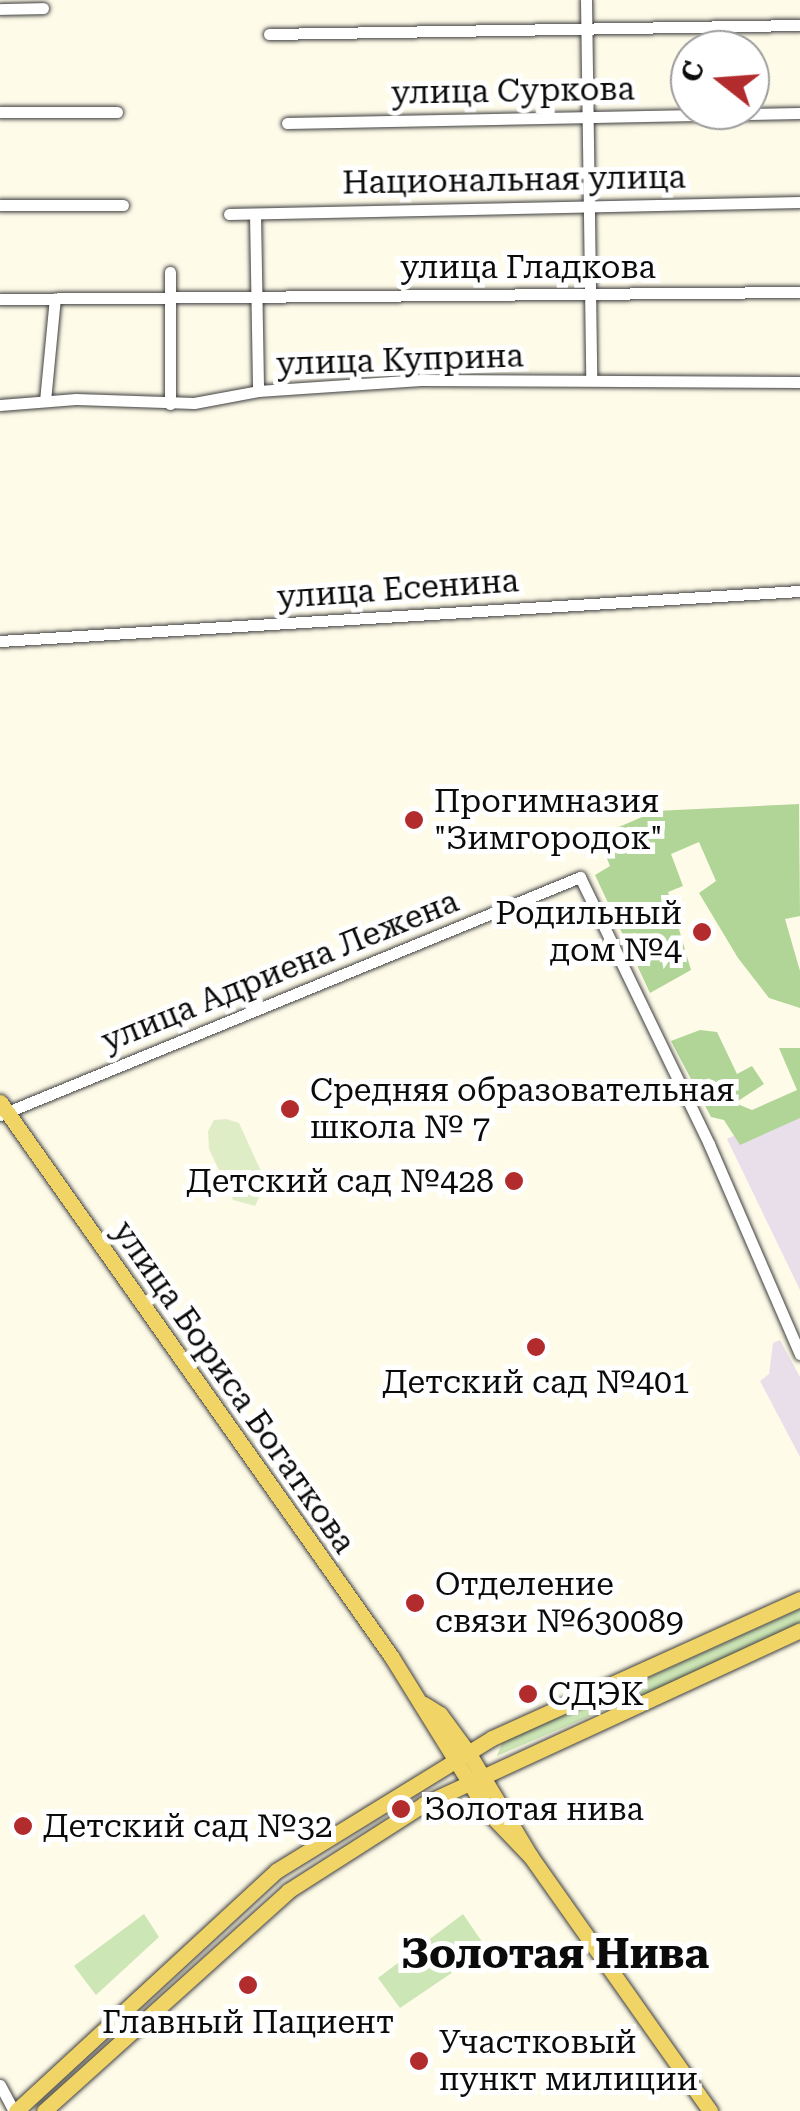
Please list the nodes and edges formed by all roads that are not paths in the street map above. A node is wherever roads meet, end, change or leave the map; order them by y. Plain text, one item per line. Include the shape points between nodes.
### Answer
1 (586, 0) edge
2 (43, 8) dead end
3 (0, 9) edge
4 (800, 25) edge
5 (584, 29) junction
6 (269, 34) dead end
7 (0, 112) edge
8 (117, 112) dead end
9 (800, 113) edge
10 (585, 118) junction
11 (288, 123) dead end
12 (800, 202) edge
13 (0, 204) edge
14 (122, 205) dead end
15 (588, 206) junction
16 (229, 214) dead end
17 (255, 214) junction
18 (170, 272) dead end
19 (800, 292) edge
20 (590, 294) junction
21 (257, 296) junction
22 (169, 297) junction
23 (55, 298) junction
24 (0, 299) edge
25 (590, 377) junction
26 (800, 382) edge
27 (258, 391) junction
28 (44, 402) junction
29 (170, 404) junction
30 (0, 406) edge
31 (800, 591) edge
32 (0, 641) edge
33 (2, 1110) edge
34 (800, 1354) edge
35 (800, 1599) edge
36 (800, 1630) edge
37 (612, 1683) junction
38 (624, 1709) junction
39 (462, 1756) junction
40 (476, 1779) junction
41 (418, 1808) junction
42 (487, 1811) junction
43 (531, 1857) junction
44 (0, 2085) edge
45 (15, 2111) edge
46 (44, 2111) edge
47 (710, 2111) edge

1 - 5 street
2 - 3 street
4 - 5 street
5 - 6 street
5 - 10 street
7 - 8 street
9 - 10 street, улица Суркова
10 - 11 street, улица Суркова
10 - 15 street
12 - 15 street, Национальная улица
13 - 14 street
15 - 17 street, Национальная улица
15 - 20 street
16 - 17 street, Национальная улица
17 - 21 street
18 - 22 street
19 - 20 street, улица Гладкова
20 - 21 street, улица Гладкова
20 - 25 street
21 - 22 street, улица Гладкова
21 - 27 street
22 - 23 street, улица Гладкова
22 - 29 street
23 - 24 street, улица Гладкова
23 - 28 street
25 - 26 street, улица Куприна via 682,386
25 - 27 street, улица Куприна via 568,384 421,380
27 - 29 street, улица Куприна
28 - 29 street, улица Куприна
28 - 30 street, улица Куприна
31 - 32 street, улица Есенина
33 - 34 street, улица Адриена Лежена via 580,877 709,1144
33 - 39 main road, улица Бориса Богаткова via 424,1704 428,1724
35 - 37 main road
36 - 38 main road
37 - 38 street
37 - 39 main road
38 - 40 main road
39 - 40 main road, улица Бориса Богаткова
39 - 45 main road via 276,1871
40 - 41 main road
40 - 42 main road, улица Бориса Богаткова
40 - 43 main road, улица Бориса Богаткова
41 - 42 main road via 457,1796
41 - 46 main road via 288,1891
42 - 43 main road, улица Бориса Богаткова
43 - 47 main road, улица Бориса Богаткова
44 - 45 street

